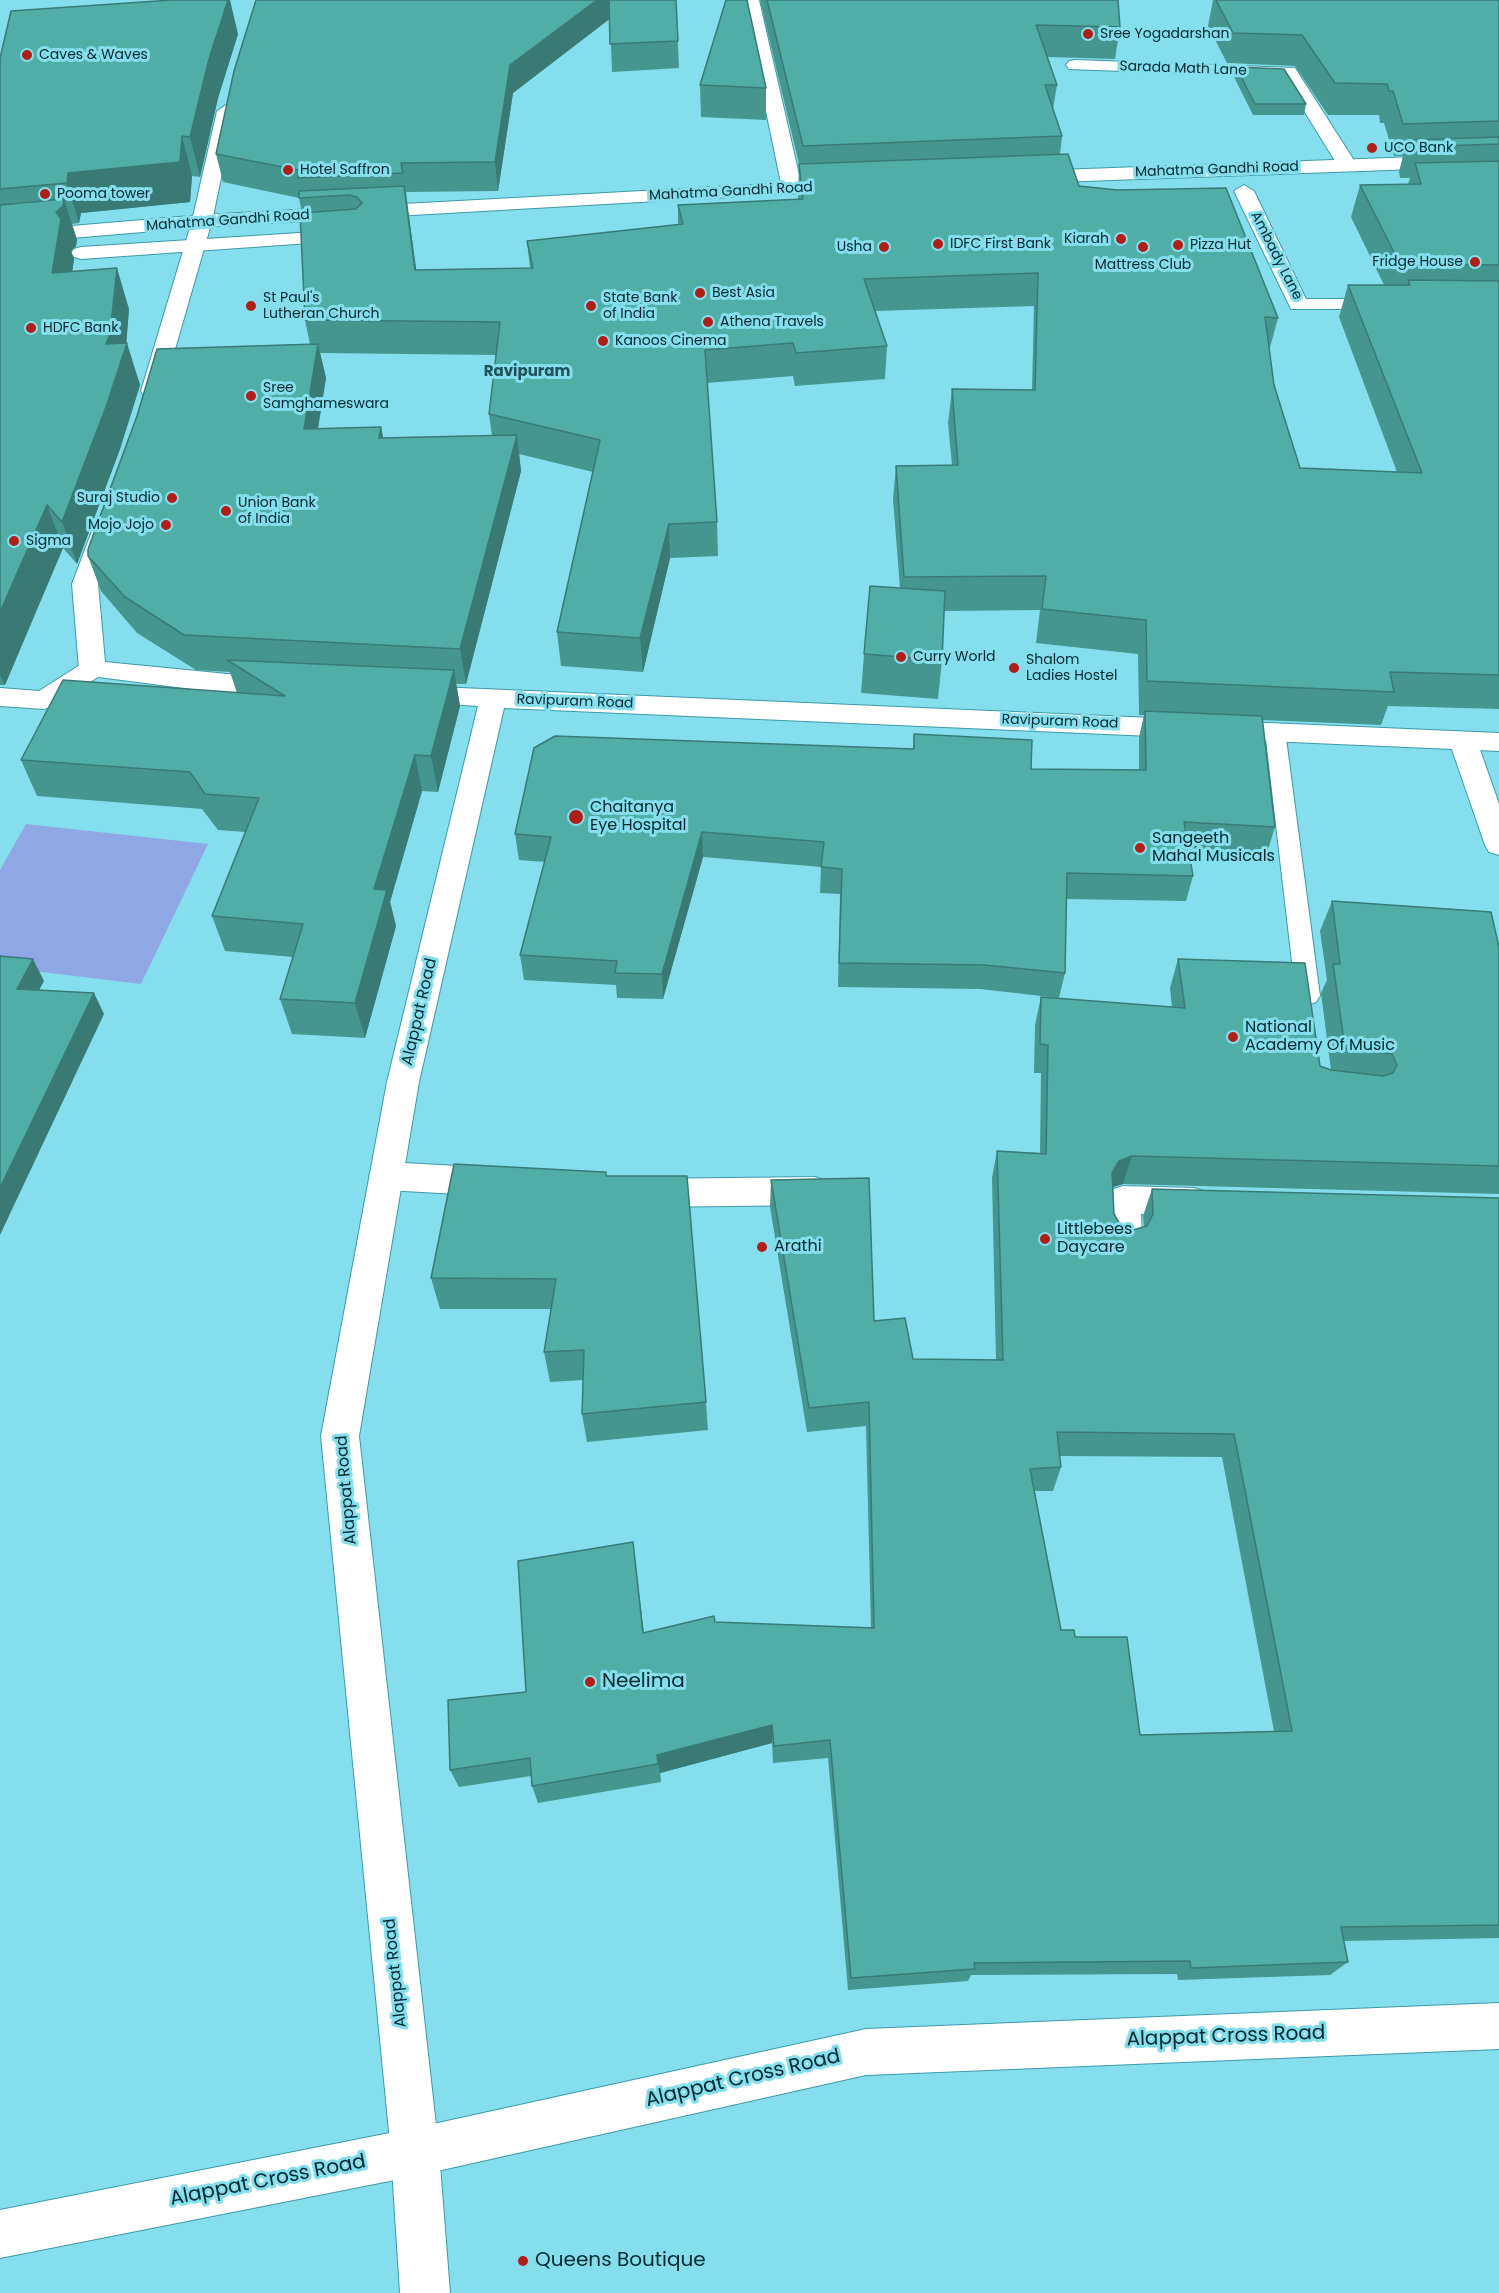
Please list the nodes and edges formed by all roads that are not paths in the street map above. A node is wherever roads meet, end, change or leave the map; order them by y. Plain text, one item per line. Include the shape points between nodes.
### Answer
1 (751, 0) edge
2 (1075, 65) edge
3 (229, 98) edge
4 (1499, 160) edge
5 (1347, 165) junction
6 (1012, 178) edge
7 (861, 185) edge
8 (792, 188) junction
9 (1244, 191) junction
10 (1267, 191) dead end
11 (1221, 192) edge
12 (202, 221) junction
13 (360, 235) edge
14 (0, 238) edge
15 (195, 246) junction
16 (57, 255) edge
17 (1404, 305) edge
18 (146, 410) edge
19 (114, 505) edge
20 (92, 669) junction
21 (302, 689) edge
22 (385, 693) edge
23 (0, 697) edge
24 (493, 699) junction
25 (1275, 731) junction
26 (1463, 741) junction
27 (1499, 742) edge
28 (1499, 845) edge
29 (1310, 1015) edge
30 (386, 1176) junction
31 (526, 1184) edge
32 (616, 1190) edge
33 (849, 1190) edge
34 (1228, 1203) edge
35 (1125, 1240) edge
36 (1499, 2026) edge
37 (415, 2152) junction
38 (0, 2234) edge
39 (425, 2293) edge

1 - 8 street
2 - 5 street, Sarada Math Lane via 1289,72
3 - 12 street
4 - 5 street, Mahatma Gandhi Road
5 - 6 street, Mahatma Gandhi Road
7 - 8 street, Mahatma Gandhi Road
8 - 12 street, Mahatma Gandhi Road
9 - 10 street, Mahatma Gandhi Road
9 - 11 street, Mahatma Gandhi Road
9 - 17 street, Ambady Lane via 1298,305
12 - 14 street, Mahatma Gandhi Road
12 - 15 street
13 - 15 street, Mahatma Gandhi Road
15 - 16 street, Mahatma Gandhi Road
15 - 18 street
19 - 20 street via 86,584
20 - 21 street
20 - 23 street via 44,700
22 - 24 street, Ravipuram Road
24 - 25 street, Ravipuram Road
24 - 30 street, Alappat Road via 403,1082
25 - 26 street, Ravipuram Road
25 - 29 lane
26 - 27 street, Ravipuram Road
26 - 28 street
30 - 31 street
30 - 37 street, Alappat Road via 340,1436
32 - 33 street
34 - 35 street via 1123,1200
36 - 37 street, Alappat Cross Road via 866,2052
37 - 38 street, Alappat Cross Road
37 - 39 street, Alappat Road

